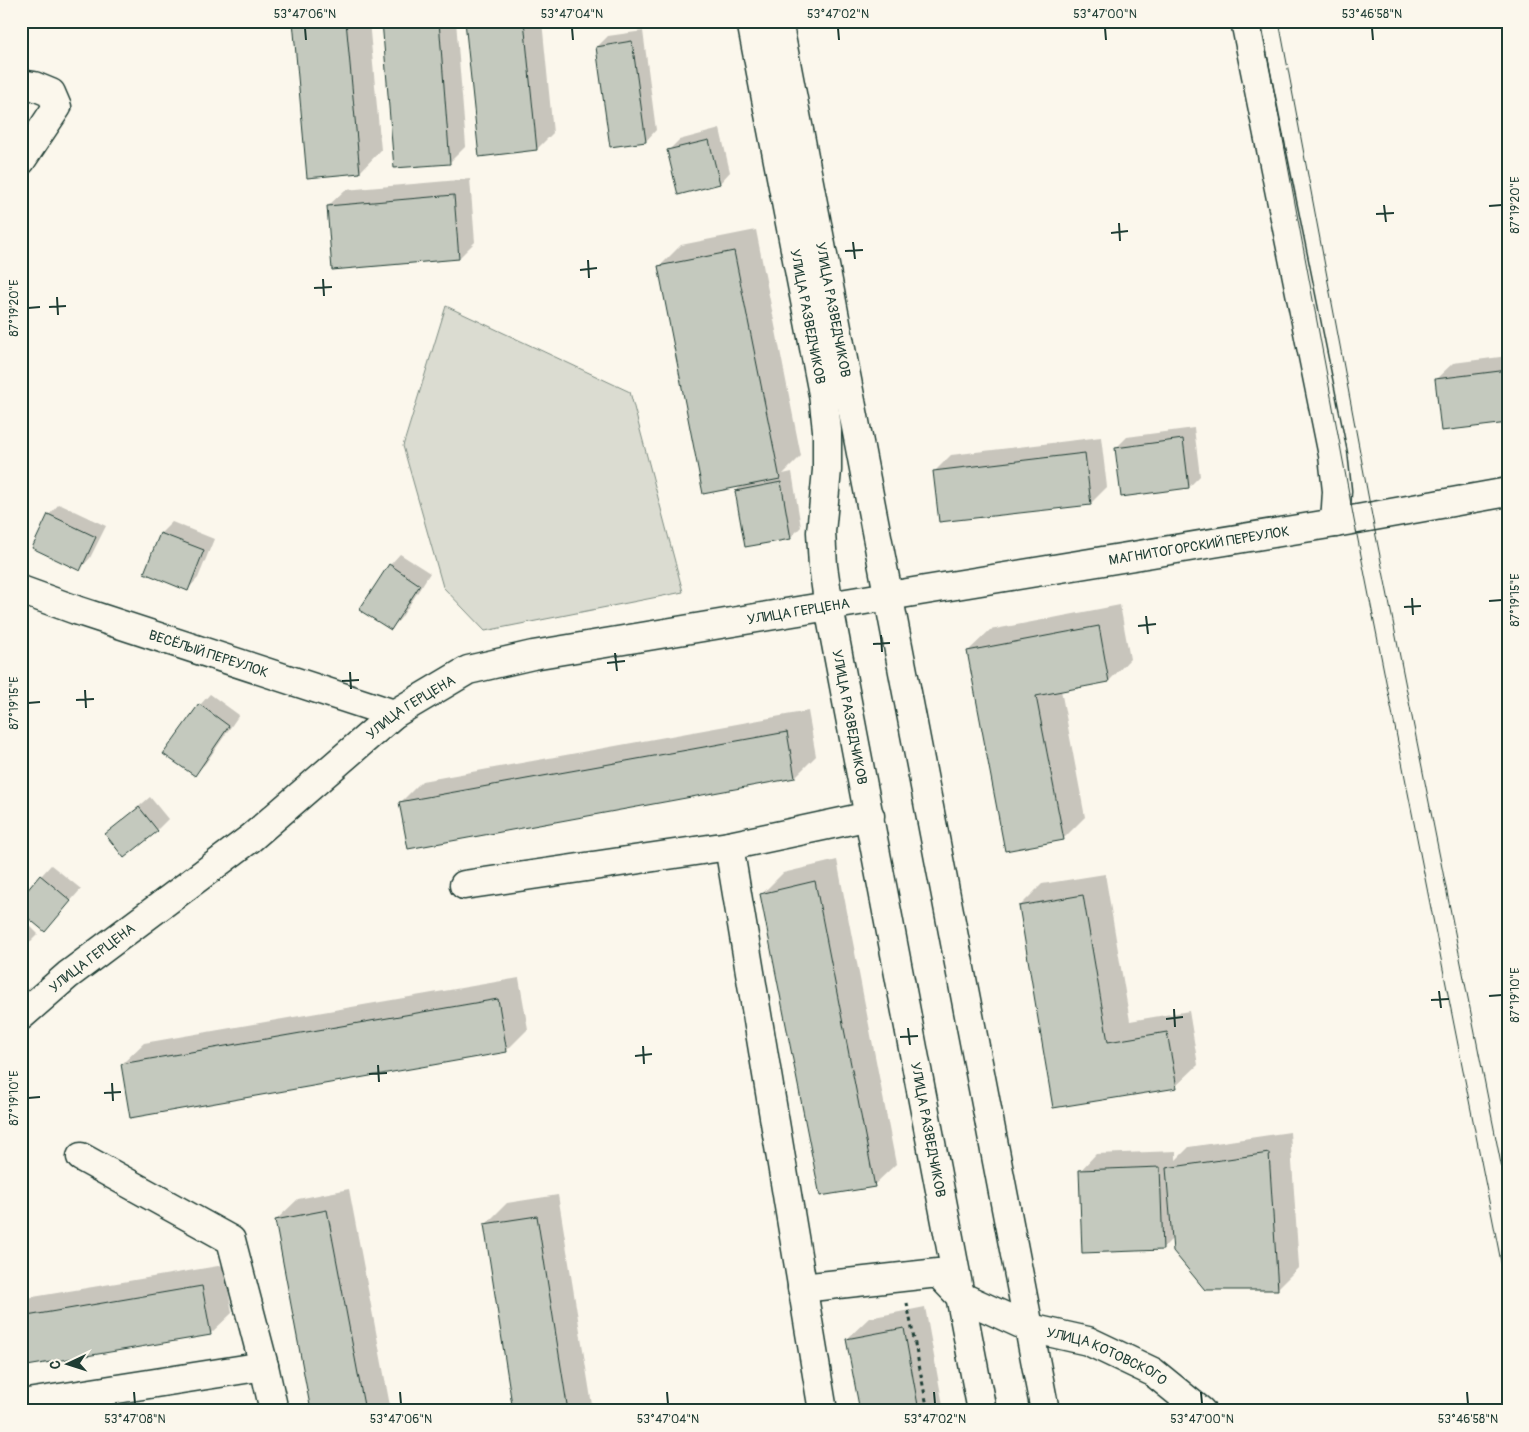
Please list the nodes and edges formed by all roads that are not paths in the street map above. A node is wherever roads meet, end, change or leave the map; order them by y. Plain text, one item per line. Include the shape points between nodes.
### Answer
1 (751, 21) edge
2 (778, 21) edge
3 (1245, 21) edge
4 (21, 84) edge
5 (21, 161) edge
6 (1508, 492) edge
7 (1336, 523) junction
8 (21, 590) edge
9 (889, 596) junction
10 (830, 607) junction
11 (394, 714) junction
12 (870, 816) junction
13 (729, 846) junction
14 (464, 885) dead end
15 (21, 1016) edge
16 (82, 1157) dead end
17 (802, 1288) junction
18 (960, 1296) junction
19 (1030, 1328) junction
20 (264, 1366) junction
21 (21, 1404) edge
22 (274, 1411) edge
23 (823, 1411) edge
24 (982, 1411) edge
25 (1045, 1411) edge
26 (1201, 1411) edge

1 - 10 main road, УЛИЦА РАЗВЕДЧИКОВ via 823,394 827,470 821,532
2 - 9 main road, УЛИЦА РАЗВЕДЧИКОВ
3 - 7 main road via 1333,454
4 - 5 main road via 51,93 56,107
6 - 7 main road, МАГНИТОГОРСКИЙ ПЕРЕУЛОК
7 - 9 main road, МАГНИТОГОРСКИЙ ПЕРЕУЛОК
8 - 11 main road, ВЕСЁЛЫЙ ПЕРЕУЛОК via 85,614
9 - 10 main road, УЛИЦА ГЕРЦЕНА
9 - 19 main road
10 - 11 main road, УЛИЦА ГЕРЦЕНА via 533,655 468,670
10 - 12 main road, УЛИЦА РАЗВЕДЧИКОВ
11 - 15 main road, УЛИЦА ГЕРЦЕНА via 251,838 68,975
12 - 13 main road
12 - 18 main road, УЛИЦА РАЗВЕДЧИКОВ
13 - 14 main road
13 - 17 main road
16 - 20 main road via 231,1240
17 - 18 main road via 938,1273
17 - 23 main road
18 - 19 main road, УЛИЦА КОТОВСКОГО
18 - 24 main road, УЛИЦА РАЗВЕДЧИКОВ
19 - 25 main road
19 - 26 main road, УЛИЦА КОТОВСКОГО via 1088,1341 1153,1372
20 - 21 main road
20 - 22 main road

